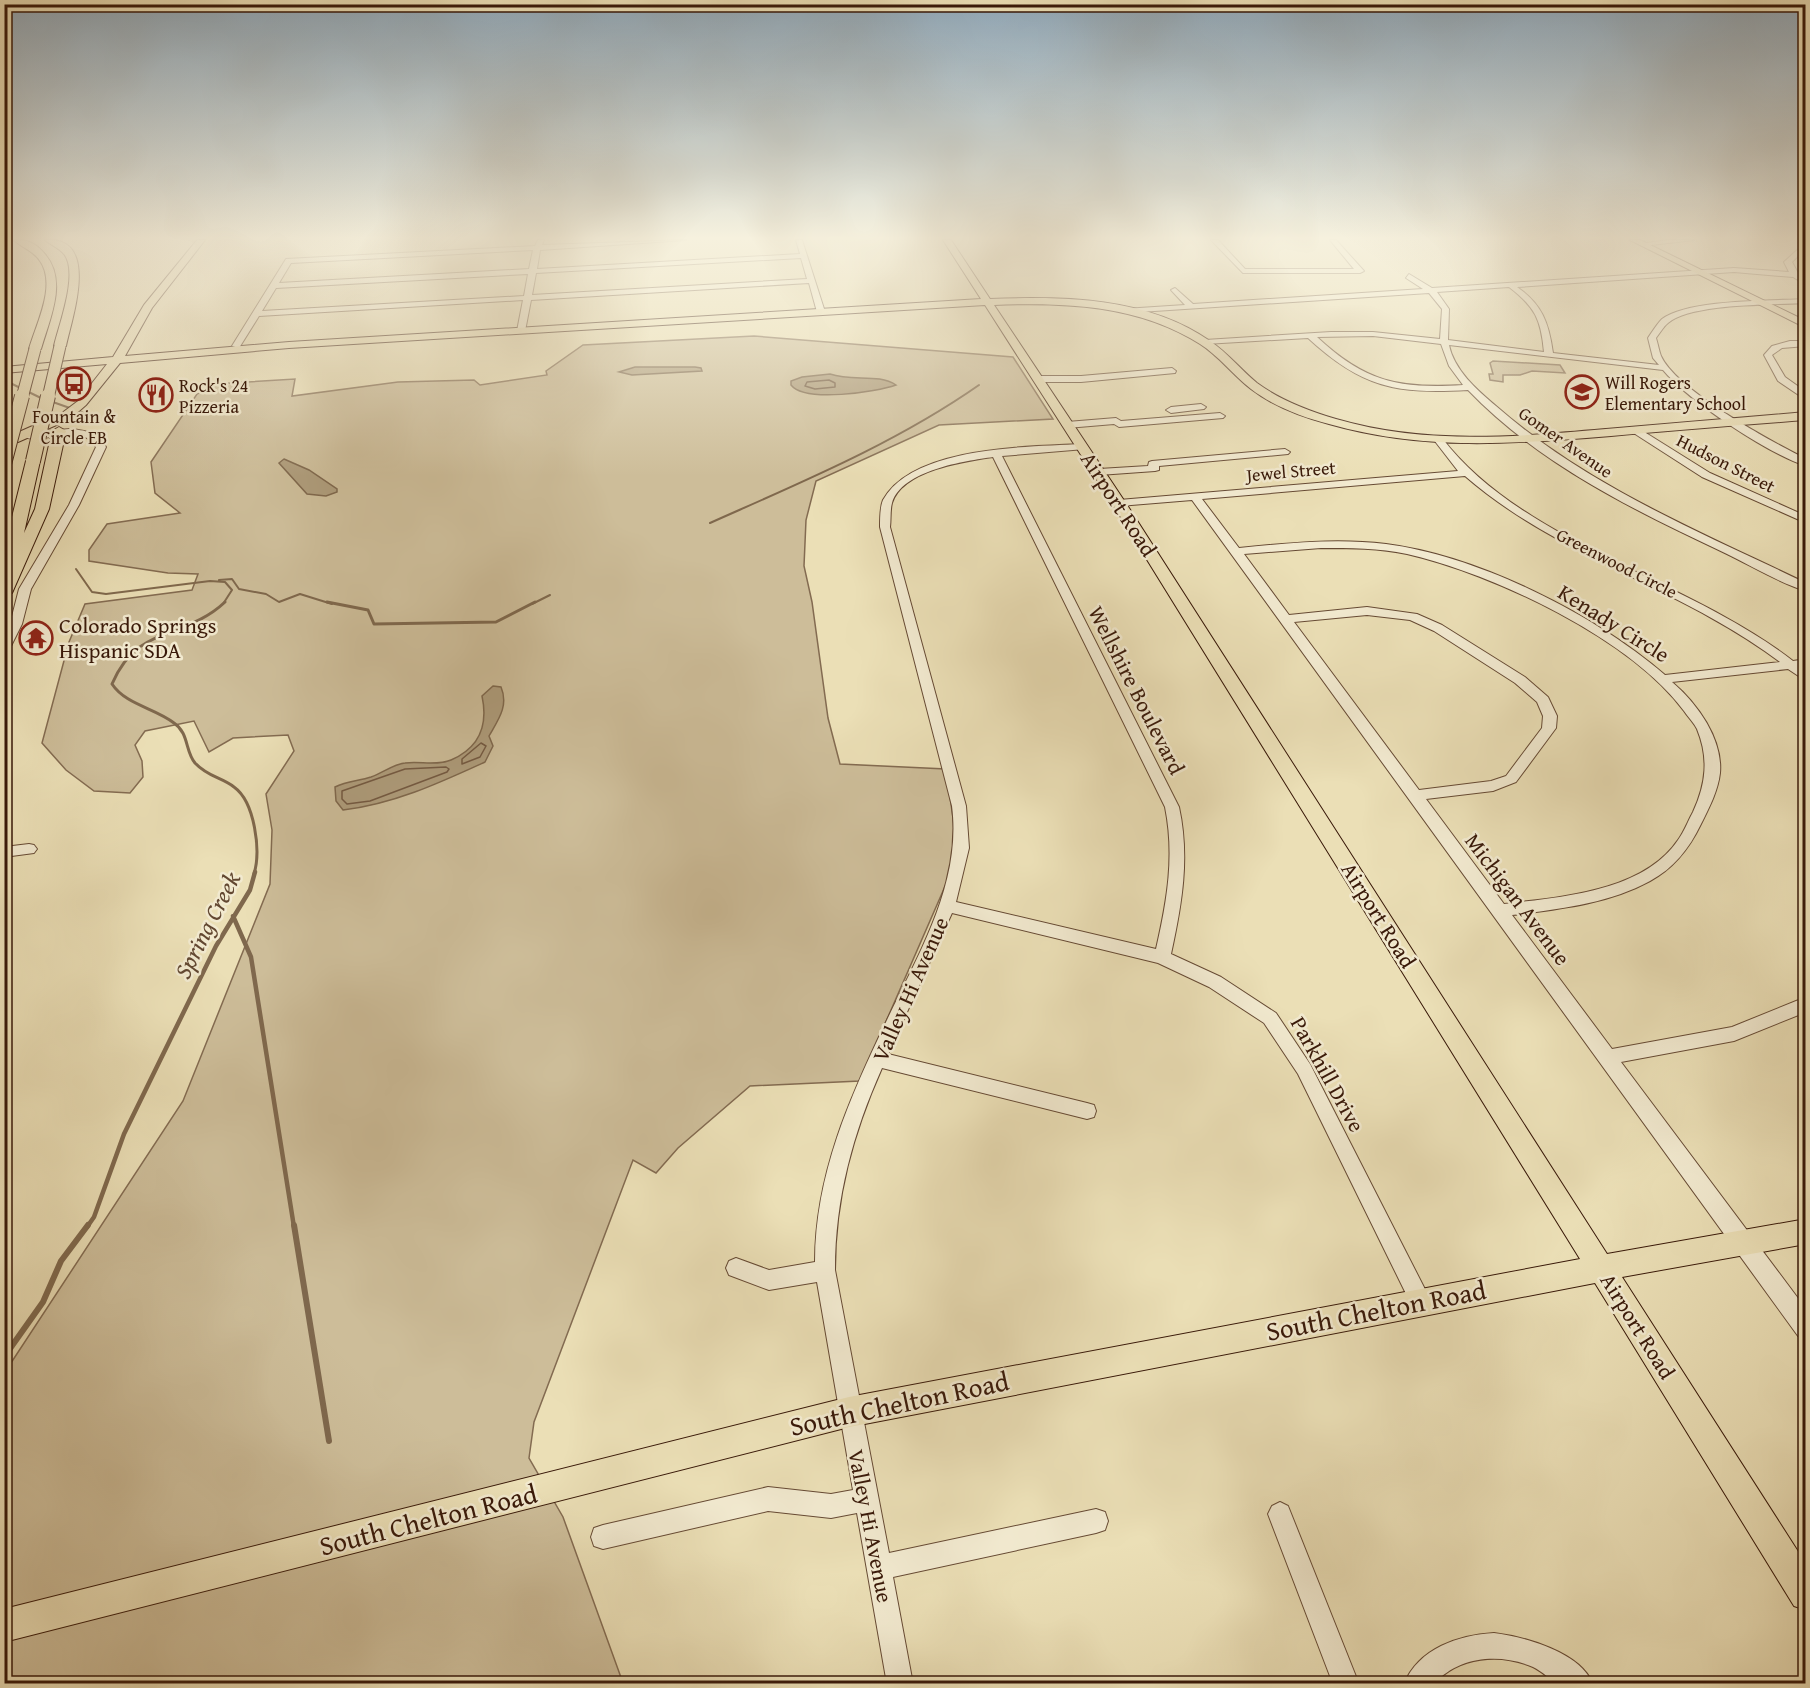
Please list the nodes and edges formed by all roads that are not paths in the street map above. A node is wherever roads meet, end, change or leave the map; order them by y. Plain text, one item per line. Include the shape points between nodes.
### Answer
1 (43, 319) edge
2 (66, 319) edge
3 (142, 319) edge
4 (253, 319) edge
5 (524, 319) edge
6 (714, 319) edge
7 (999, 319) edge
8 (1151, 319) edge
9 (1445, 319) edge
10 (1543, 319) edge
11 (1672, 319) edge
12 (521, 331) junction
13 (1310, 335) junction
14 (131, 340) junction
15 (1205, 342) junction
16 (1444, 342) junction
17 (1806, 343) edge
18 (289, 345) junction
19 (236, 346) junction
20 (1549, 355) junction
21 (120, 356) junction
22 (71, 360) junction
23 (4, 364) edge
24 (1663, 368) junction
25 (4, 370) edge
26 (1172, 371) dead end
27 (106, 373) junction
28 (1038, 379) junction
29 (1470, 387) junction
30 (1806, 397) edge
31 (1201, 407) dead end
32 (1220, 416) dead end
33 (1806, 416) edge
34 (61, 422) junction
35 (1066, 422) junction
36 (1734, 422) junction
37 (1635, 430) junction
38 (43, 434) joint
39 (89, 436) junction
40 (1529, 439) junction
41 (1439, 440) junction
42 (9, 442) edge
43 (57, 447) junction
44 (1082, 447) junction
45 (1285, 452) dead end
46 (997, 455) junction
47 (1806, 463) edge
48 (4, 464) edge
49 (1099, 472) junction
50 (1465, 473) junction
51 (1195, 496) junction
52 (1119, 502) junction
53 (1806, 520) edge
54 (1235, 552) junction
55 (4, 587) edge
56 (1806, 588) edge
57 (4, 593) edge
58 (1284, 619) junction
59 (4, 648) edge
60 (1806, 663) edge
61 (1791, 664) junction
62 (1806, 677) edge
63 (1665, 679) junction
64 (1414, 796) junction
65 (29, 849) dead end
66 (4, 852) edge
67 (948, 906) junction
68 (1499, 911) junction
69 (1162, 957) junction
70 (1806, 1004) edge
71 (1608, 1057) junction
72 (878, 1059) junction
73 (1087, 1111) dead end
74 (1806, 1232) edge
75 (1742, 1243) junction
76 (736, 1268) dead end
77 (1602, 1269) junction
78 (825, 1270) junction
79 (1420, 1301) junction
80 (1806, 1328) edge
81 (849, 1412) junction
82 (866, 1500) junction
83 (1280, 1514) dead end
84 (1096, 1521) dead end
85 (603, 1537) dead end
86 (878, 1568) junction
87 (1806, 1594) edge
88 (4, 1626) edge
89 (900, 1683) edge
90 (1346, 1683) edge
91 (1417, 1683) edge
92 (1580, 1683) edge

1 - 48 highway, bridge
2 - 55 highway, bridge
3 - 14 main road
4 - 19 street
5 - 12 street
6 - 12 main road
7 - 28 main road, Airport Road
8 - 15 main road
9 - 16 street, Gomer Avenue
10 - 20 street
11 - 24 street via 1665,321 1653,336
12 - 18 main road
13 - 15 street
13 - 16 street via 1373,334
13 - 29 street via 1347,367 1376,380 1420,388
14 - 21 main road
14 - 22 main road
15 - 41 main road via 1248,383 1290,406 1366,429
16 - 20 street
16 - 29 street, Gomer Avenue
17 - 30 street via 1777,346 1768,355 1780,379
18 - 19 main road
18 - 21 main road
19 - 21 main road
20 - 24 street
21 - 22 main road
21 - 27 main road
22 - 23 main road
22 - 25 main road
22 - 27 main road via 91,364
24 - 36 street via 1682,388
26 - 28 street
27 - 34 main road
28 - 35 main road, Airport Road
29 - 40 street, Gomer Avenue
31 - 35 street
32 - 35 street via 1119,424
33 - 36 main road
34 - 38 main road
34 - 39 street
34 - 42 main road
34 - 43 highway
35 - 44 main road, Airport Road
36 - 37 main road
36 - 47 street
37 - 40 main road
37 - 53 street, Hudson Street via 1706,475
38 - 42 street
39 - 43 street via 70,439
39 - 59 street via 100,444 100,451 25,589 16,624
40 - 41 main road
40 - 56 street, Gomer Avenue via 1616,497
41 - 50 street, Greenwood Circle via 1449,458
43 - 57 highway via 42,509
44 - 46 street, Valley Hi Avenue
44 - 49 main road, Airport Road
45 - 49 street
46 - 67 street, Valley Hi Avenue via 949,461 915,473 895,488 884,508 885,527 961,818 957,875
46 - 69 street, Wellshire Boulevard via 1172,807 1178,864
49 - 52 main road, Airport Road
50 - 51 street, Jewel Street
50 - 61 street, Greenwood Circle via 1553,530 1740,628
51 - 52 street, Jewel Street
51 - 54 street, Michigan Avenue
52 - 77 main road, Airport Road
54 - 58 street, Michigan Avenue
54 - 63 street, Kenady Circle via 1351,544 1440,558 1512,585 1626,650
58 - 64 street, Michigan Avenue
58 - 64 street via 1367,611 1413,617 1520,680 1543,699 1550,716 1549,728 1510,779 1492,786
60 - 61 street
61 - 62 street, Greenwood Circle
61 - 63 street
63 - 68 street, Kenady Circle via 1701,723 1712,749 1710,787 1684,844 1652,874 1621,890
64 - 68 street, Michigan Avenue
65 - 66 street
67 - 69 street, Parkhill Drive
67 - 72 street, Valley Hi Avenue
68 - 71 street, Michigan Avenue
69 - 79 street, Parkhill Drive via 1243,999 1279,1028 1304,1069
70 - 71 street via 1734,1034
71 - 75 street, Michigan Avenue
72 - 73 street
72 - 78 street, Valley Hi Avenue via 836,1163 824,1222
74 - 75 main road, South Chelton Road
75 - 77 main road, South Chelton Road
75 - 80 street, Michigan Avenue
76 - 78 street via 769,1280
77 - 79 main road, South Chelton Road
77 - 87 main road, Airport Road
78 - 81 street, Valley Hi Avenue
79 - 81 main road, South Chelton Road
81 - 82 street, Valley Hi Avenue
81 - 88 main road, South Chelton Road
82 - 85 street via 831,1506 768,1499
82 - 86 street, Valley Hi Avenue
83 - 90 street
84 - 86 street
86 - 89 street, Valley Hi Avenue
91 - 92 street via 1438,1662 1477,1645 1495,1645 1547,1660

